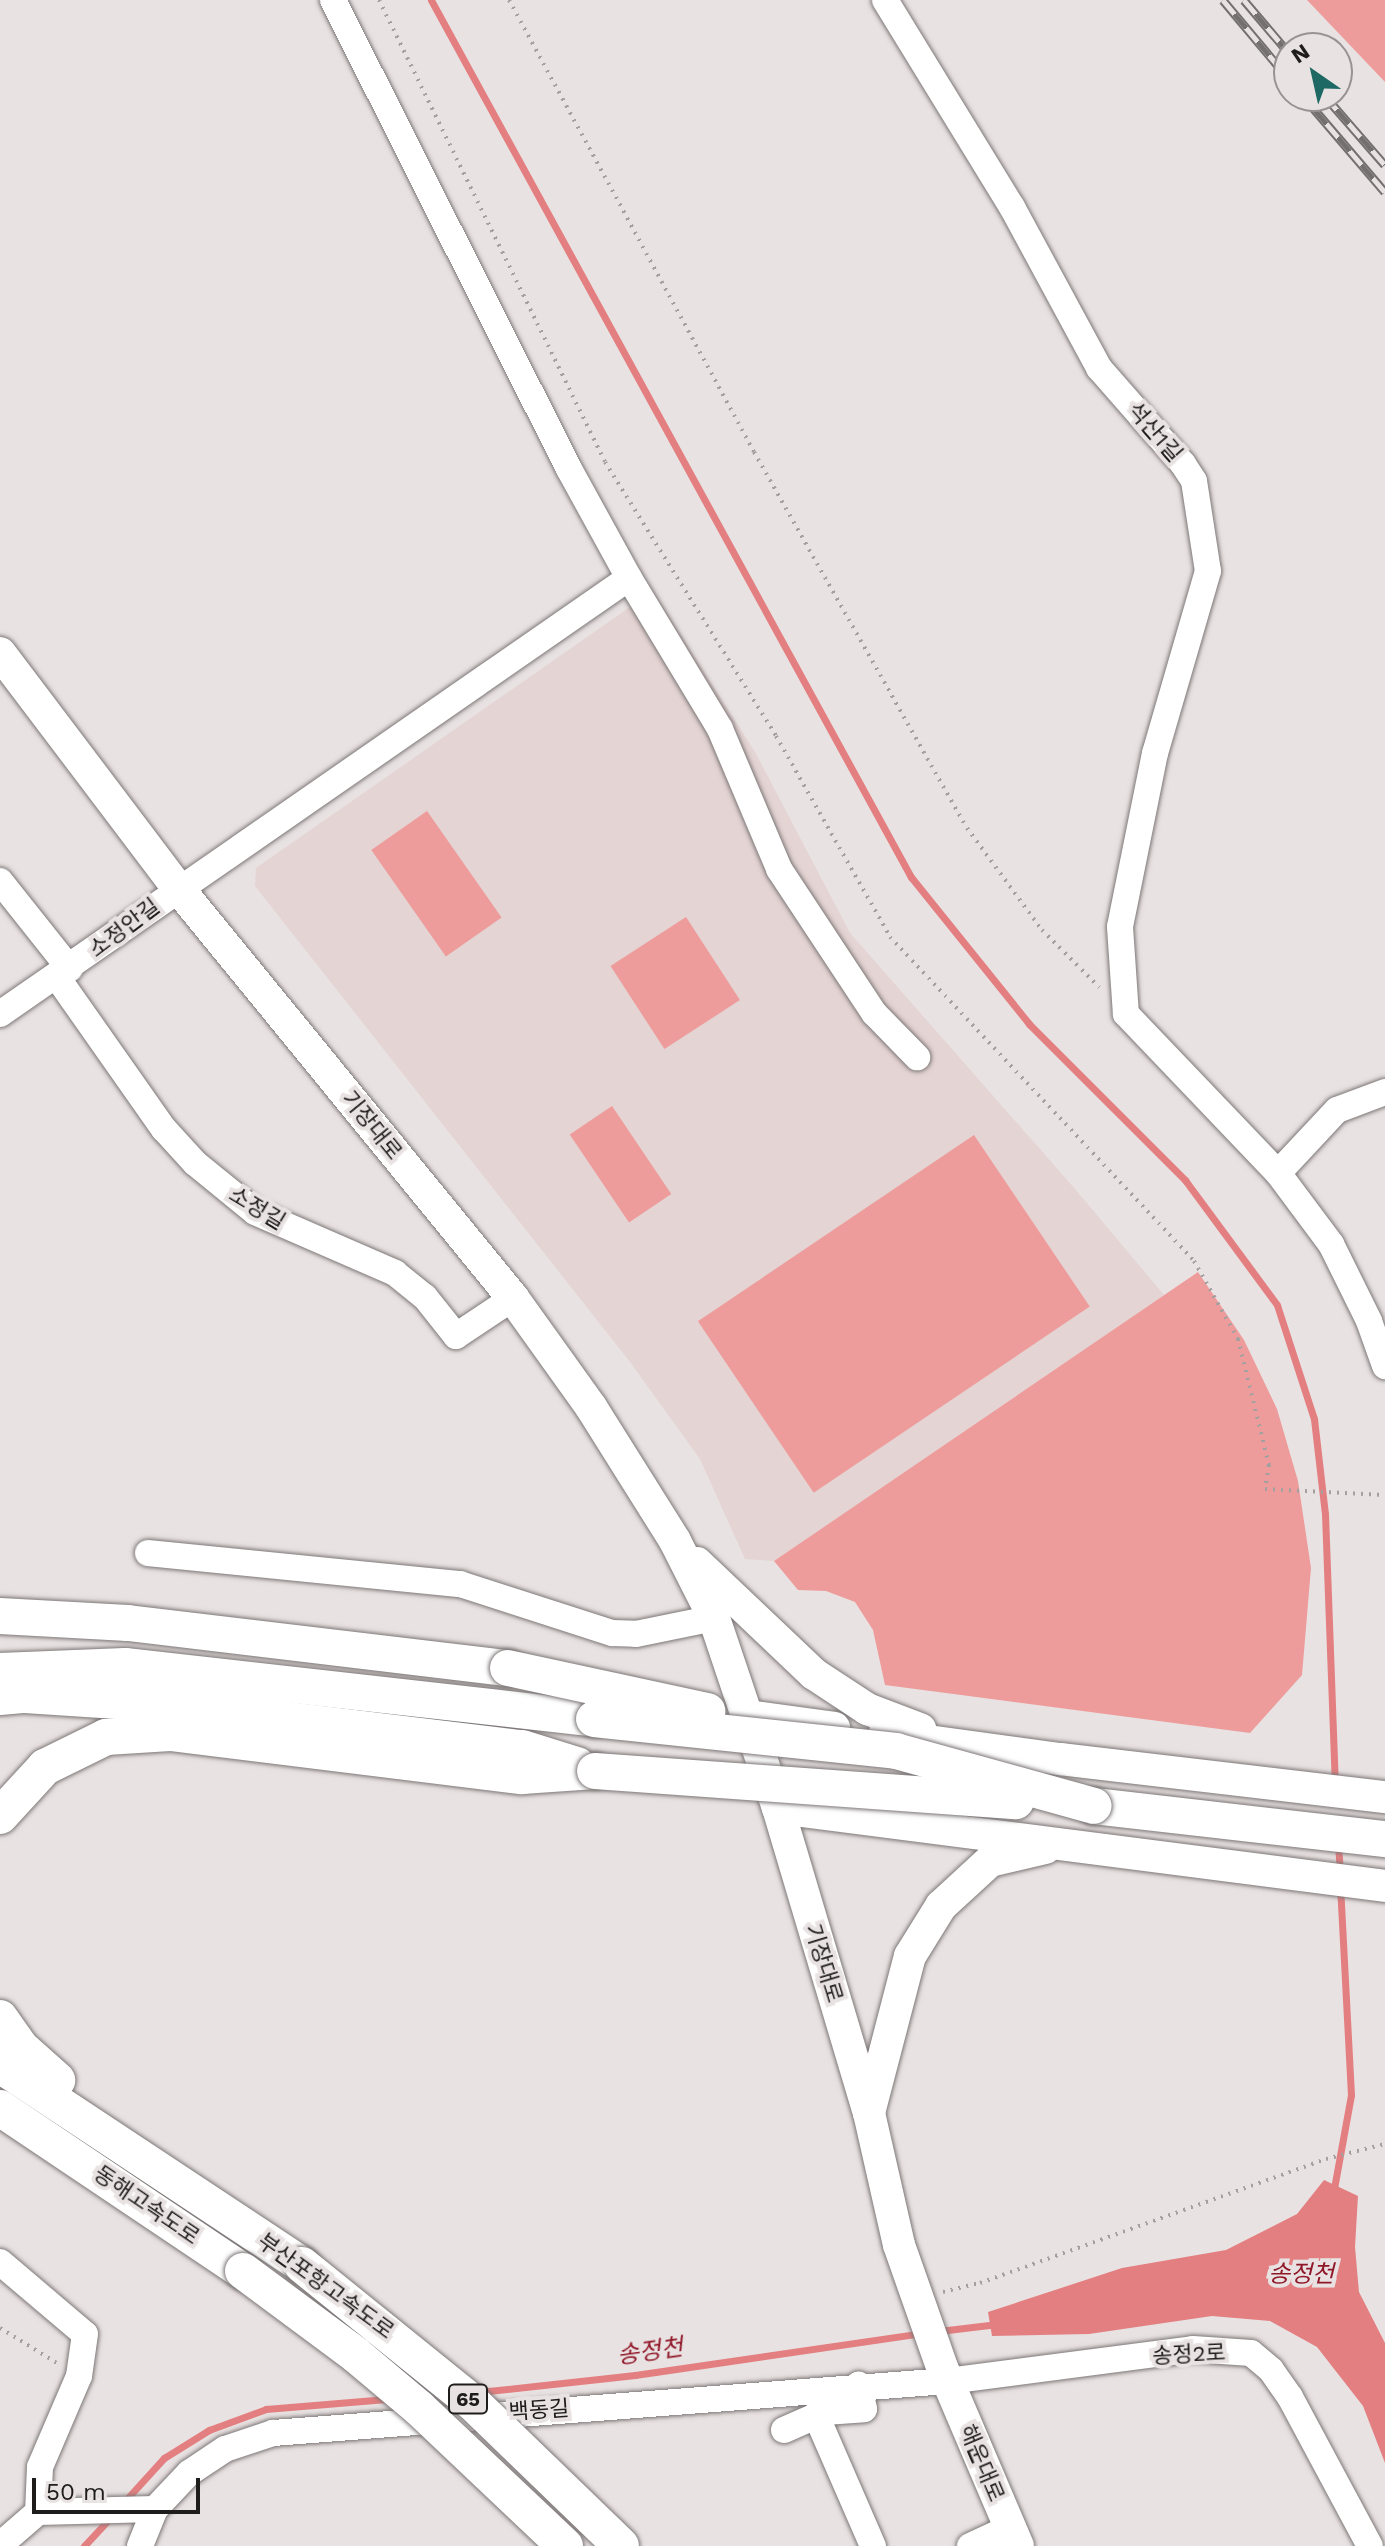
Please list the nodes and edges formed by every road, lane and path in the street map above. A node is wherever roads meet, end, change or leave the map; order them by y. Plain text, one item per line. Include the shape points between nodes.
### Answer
1 (333, 0) edge
2 (379, 0) edge
3 (509, 0) edge
4 (885, 0) edge
5 (629, 578) junction
6 (0, 653) edge
7 (0, 881) edge
8 (178, 888) junction
9 (63, 973) junction
10 (0, 1014) edge
11 (1126, 1014) junction
12 (917, 1057) dead end
13 (1385, 1092) edge
14 (1278, 1173) junction
15 (513, 1298) junction
16 (1385, 1366) edge
17 (1385, 1495) edge
18 (675, 1541) junction
19 (148, 1553) dead end
20 (0, 1616) edge
21 (714, 1618) junction
22 (0, 1671) edge
23 (0, 1697) edge
24 (748, 1716) junction
25 (896, 1751) junction
26 (1060, 1759) junction
27 (595, 1771) junction
28 (1385, 1797) edge
29 (1094, 1806) junction
30 (778, 1808) junction
31 (0, 1816) edge
32 (1385, 1839) edge
33 (1065, 1843) junction
34 (1385, 1886) edge
35 (0, 2018) edge
36 (0, 2065) edge
37 (0, 2108) edge
38 (869, 2113) junction
39 (1385, 2144) edge
40 (150, 2164) junction
41 (0, 2262) edge
42 (243, 2271) joint
43 (920, 2304) junction
44 (0, 2328) edge
45 (79, 2376) junction
46 (945, 2376) junction
47 (859, 2385) junction
48 (816, 2415) junction
49 (784, 2430) dead end
50 (147, 2510) junction
51 (45, 2512) junction
52 (1013, 2537) edge
53 (0, 2545) edge
54 (140, 2546) edge
55 (565, 2546) edge
56 (621, 2546) edge
57 (873, 2546) edge
58 (970, 2546) edge
59 (1370, 2546) edge

1 - 5 street
2 - 17 path via 605,462 807,788 890,937 1194,1261 1238,1339 1269,1465 1265,1489
3 - 11 path via 754,452 967,828 1042,930
4 - 11 street, 석산1길 via 1012,207 1099,368 1194,481 1208,571 1155,753 1120,927
5 - 8 street, 소정안길
5 - 12 street via 720,729 779,869 874,1013
6 - 8 main road, 기장대로
7 - 9 street, 소정안길
8 - 9 street, 소정안길
8 - 15 main road, 기장대로
9 - 10 street, 소정안길
9 - 15 street, 소정길 via 164,1129 195,1163 255,1212 395,1273 425,1297 456,1336
11 - 14 street
13 - 14 street via 1337,1110
14 - 16 street via 1331,1244
15 - 18 main road, 기장대로 via 591,1407
18 - 21 main road, 기장대로
18 - 26 main road via 814,1674 867,1709 938,1735
19 - 21 street via 460,1584 612,1633 636,1634
20 - 25 highway, bridge via 128,1623 508,1668
21 - 24 main road, 기장대로
22 - 25 highway, bridge via 125,1666
23 - 27 highway via 148,1703 522,1748
24 - 26 main road
24 - 30 main road, 기장대로
25 - 29 highway, bridge
26 - 28 main road
27 - 29 highway, bridge
27 - 31 highway via 522,1776 170,1733 106,1737 45,1767
29 - 32 highway
30 - 33 main road
30 - 38 main road, 기장대로
33 - 34 main road
33 - 38 main road via 990,1861 941,1906 910,1956
35 - 40 highway via 20,2047
36 - 40 highway, 부산포항고속도로 / 65
37 - 42 highway, 동해고속도로 / 65
38 - 43 main road, 기장대로 via 899,2245
39 - 43 path via 1326,2159
40 - 56 highway, 부산포항고속도로 / 65, bridge via 302,2265 472,2402
41 - 45 street via 85,2334
42 - 55 highway, 부산포항고속도로 / 65, bridge via 419,2408
43 - 46 main road, 해운대로
44 - 45 path
45 - 51 street via 40,2467
46 - 47 street, 백동길
46 - 52 main road, 해운대로
46 - 59 street, 송정2로 via 1193,2349 1251,2353 1290,2397
47 - 48 street via 864,2409
47 - 50 street, 백동길 via 273,2433 225,2449
48 - 49 street
48 - 57 street
50 - 51 street
50 - 54 street
51 - 53 street
52 - 58 street

